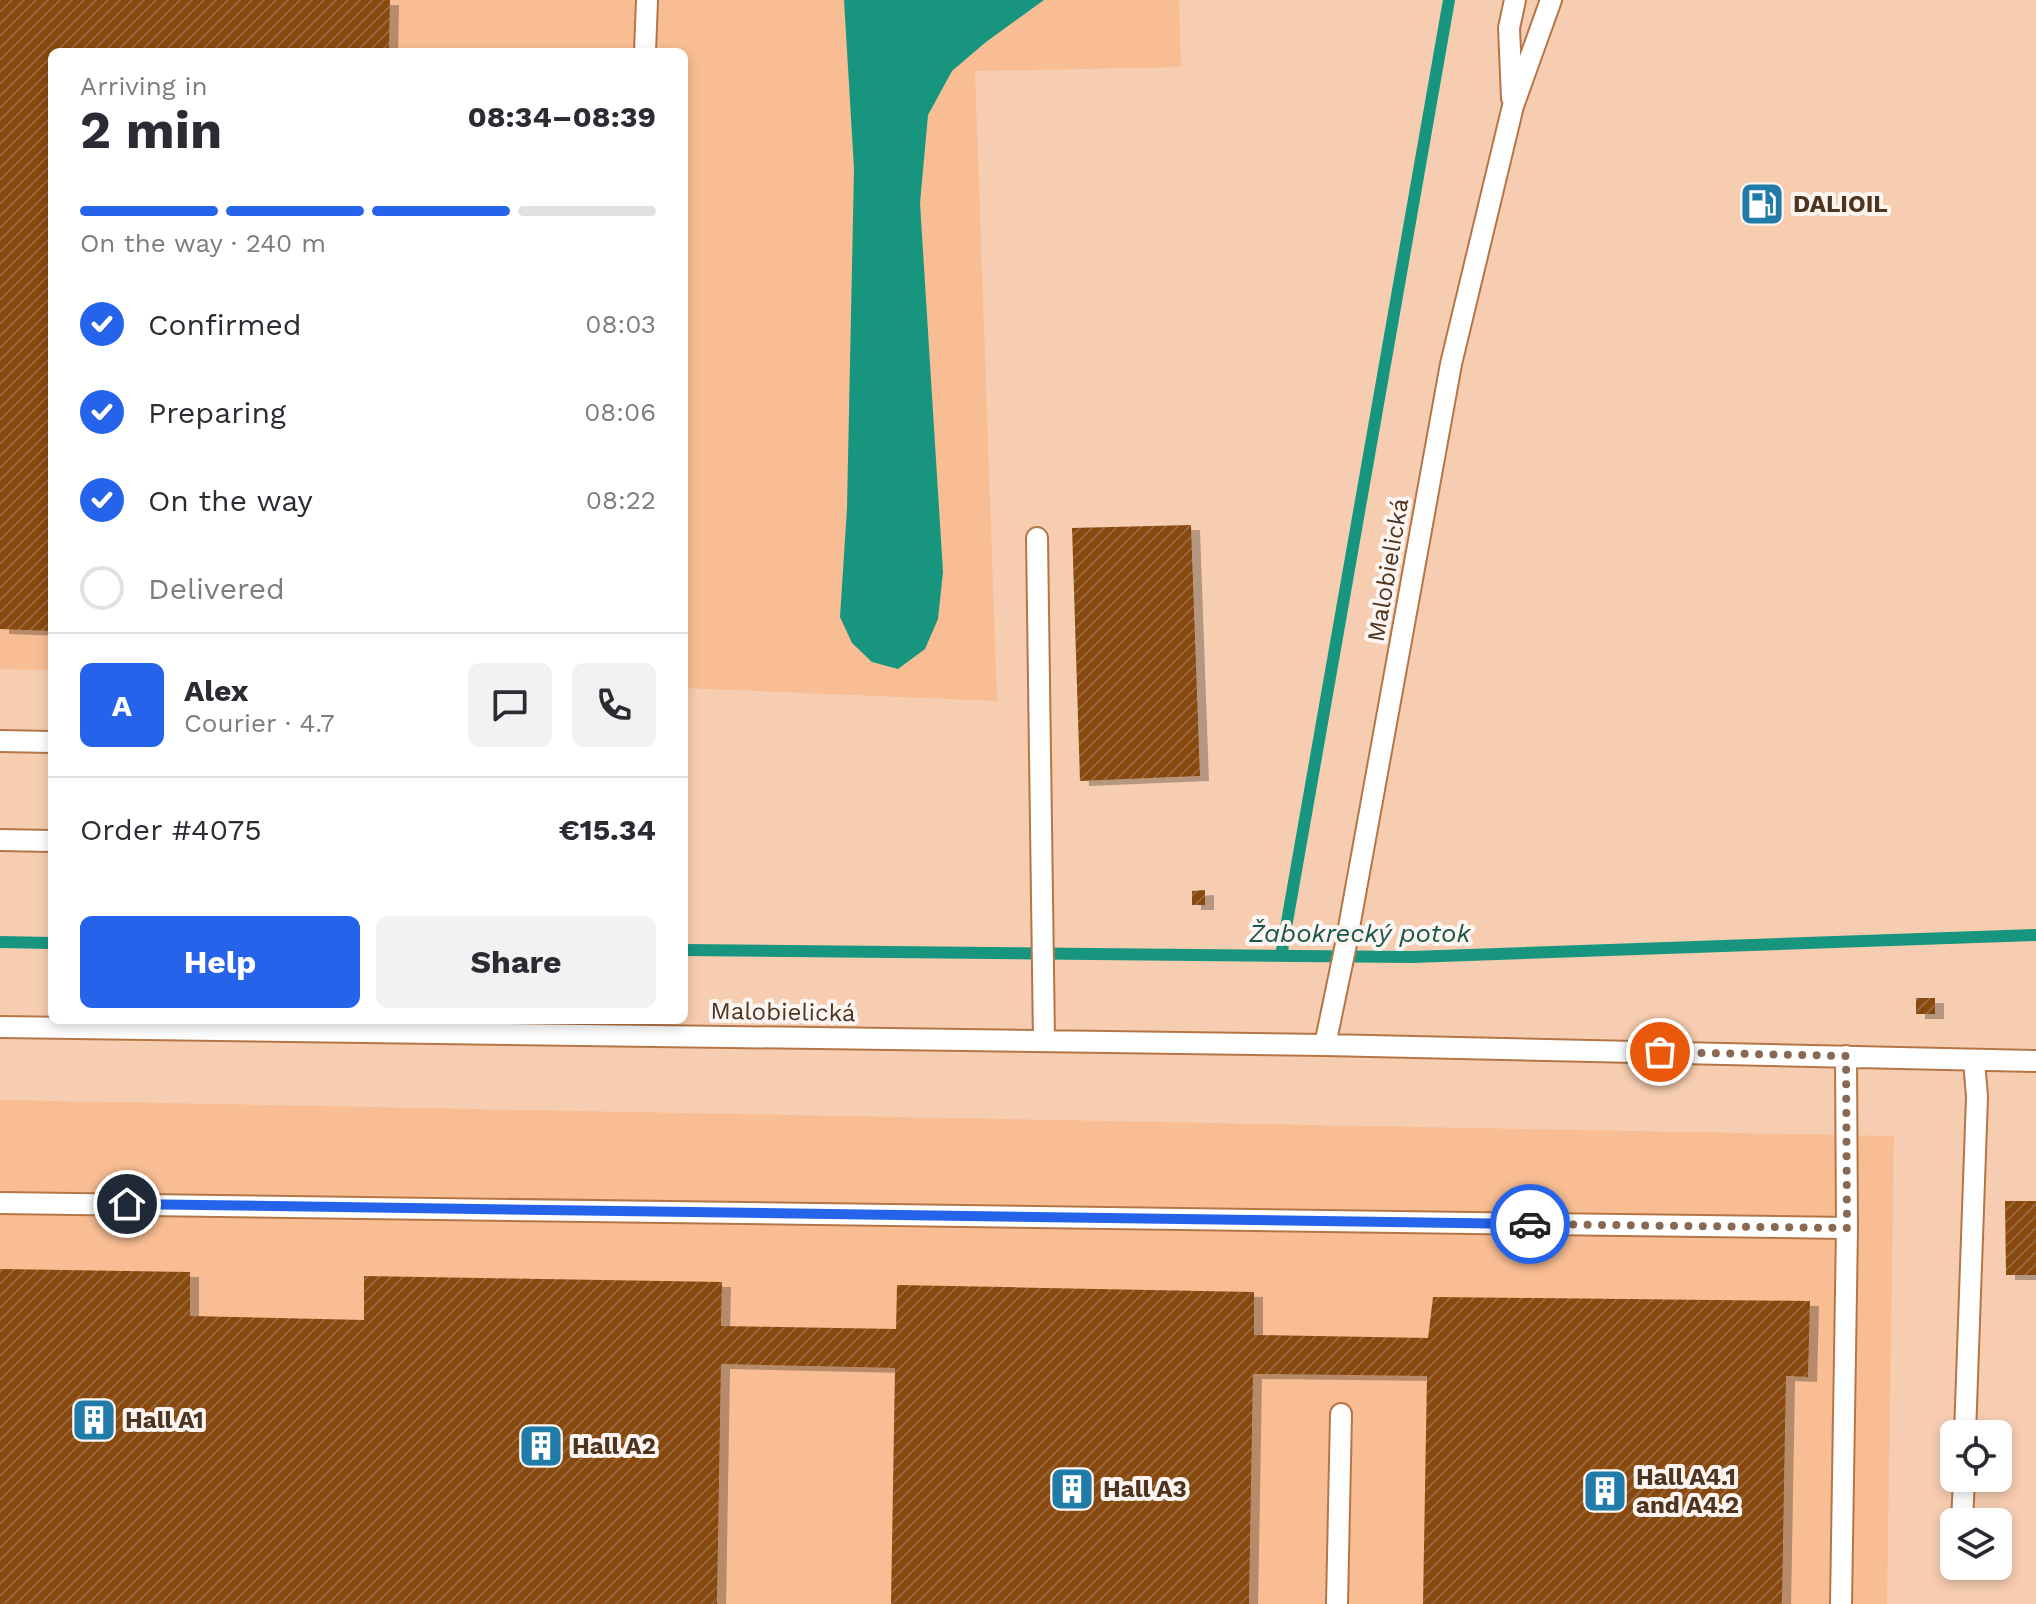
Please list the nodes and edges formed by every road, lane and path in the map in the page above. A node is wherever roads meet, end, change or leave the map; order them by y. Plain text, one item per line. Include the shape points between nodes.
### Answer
1 (647, 0) edge
2 (1515, 0) edge
3 (1551, 0) edge
4 (645, 48) edge
5 (1513, 106) junction
6 (1037, 538) dead end
7 (0, 741) edge
8 (48, 742) edge
9 (0, 840) edge
10 (48, 841) edge
11 (0, 1027) edge
12 (618, 1028) edge
13 (1044, 1041) junction
14 (1325, 1045) junction
15 (1846, 1056) junction
16 (1974, 1060) junction
17 (2036, 1061) edge
18 (0, 1203) edge
19 (1847, 1228) junction
20 (1341, 1414) dead end
21 (1965, 1420) edge
22 (1337, 1604) edge
23 (1841, 1604) edge

1 - 4 lane
2 - 5 lane, Malobielická via 1509,28
3 - 5 lane, Malobielická
5 - 14 lane, Malobielická via 1451,364
6 - 13 lane
7 - 8 lane
9 - 10 lane
11 - 12 lane, Malobielická
12 - 13 lane, Malobielická
13 - 14 lane, Malobielická
14 - 15 lane, Malobielická
15 - 16 lane, Malobielická
15 - 19 lane
16 - 17 lane, Malobielická
16 - 21 lane
18 - 19 lane
19 - 23 lane
20 - 22 lane

